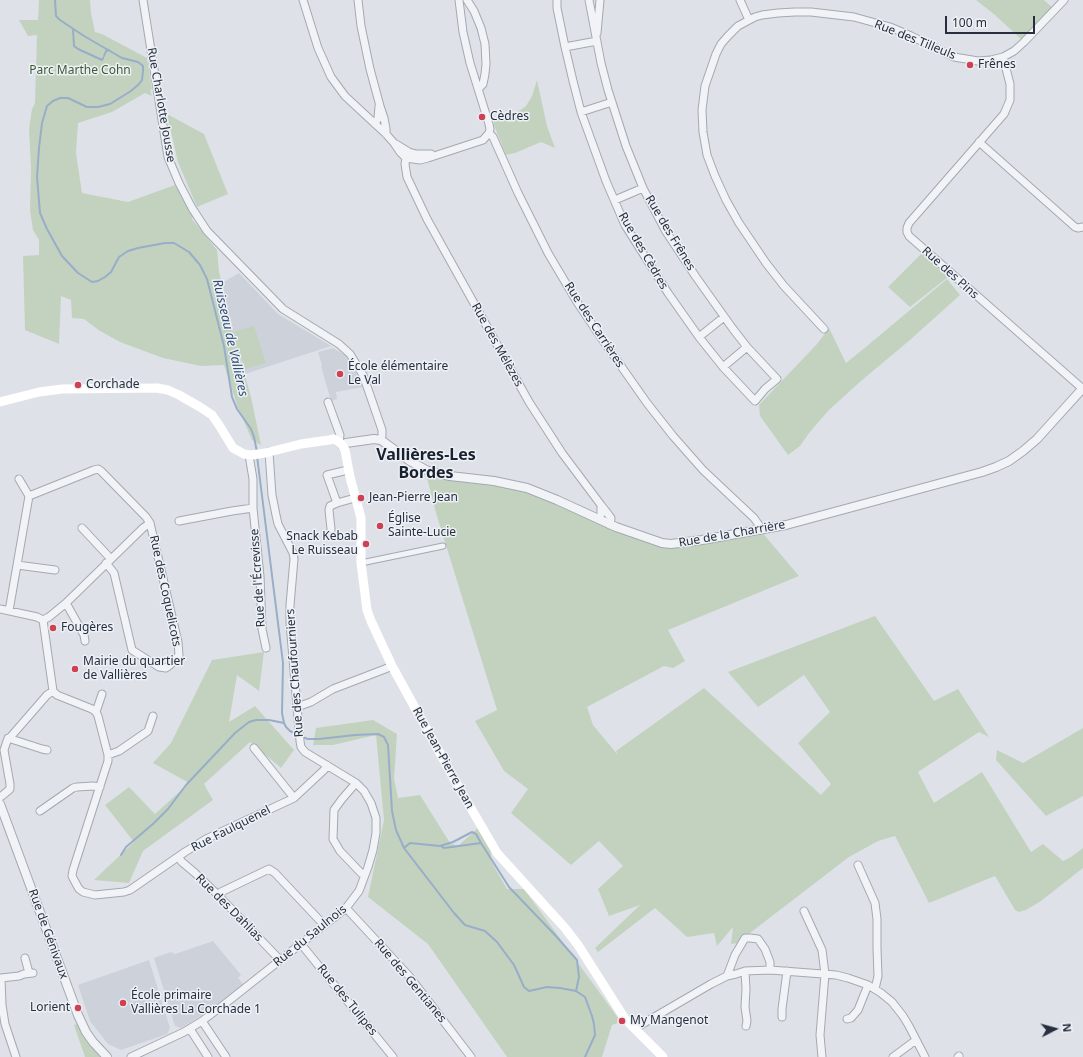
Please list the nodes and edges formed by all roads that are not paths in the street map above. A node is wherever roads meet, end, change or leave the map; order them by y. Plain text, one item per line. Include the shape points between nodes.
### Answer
1 (143, 0) edge
2 (303, 0) edge
3 (358, 0) edge
4 (459, 0) edge
5 (467, 0) edge
6 (557, 0) edge
7 (589, 0) edge
8 (740, 0) edge
9 (1064, 0) edge
10 (600, 1) edge
11 (748, 20) junction
12 (597, 41) junction
13 (565, 47) junction
14 (1003, 56) junction
15 (478, 88) junction
16 (612, 102) junction
17 (380, 106) junction
18 (582, 112) junction
19 (364, 115) junction
20 (375, 124) junction
21 (386, 134) junction
22 (489, 134) junction
23 (980, 142) junction
24 (411, 156) junction
25 (643, 188) junction
26 (614, 200) junction
27 (1083, 227) edge
28 (724, 317) junction
29 (824, 329) dead end
30 (699, 337) junction
31 (747, 347) junction
32 (723, 367) junction
33 (777, 380) joint
34 (1083, 389) edge
35 (1, 401) edge
36 (328, 402) dead end
37 (381, 440) junction
38 (341, 443) junction
39 (267, 452) junction
40 (250, 455) junction
41 (348, 470) junction
42 (19, 479) dead end
43 (29, 496) junction
44 (355, 498) junction
45 (337, 503) junction
46 (601, 505) junction
47 (253, 508) junction
48 (598, 519) junction
49 (179, 521) dead end
50 (150, 523) junction
51 (610, 524) junction
52 (82, 528) dead end
53 (331, 529) dead end
54 (760, 530) junction
55 (443, 546) dead end
56 (109, 561) junction
57 (361, 563) junction
58 (17, 565) junction
59 (55, 570) dead end
60 (66, 603) junction
61 (0, 610) edge
62 (9, 611) junction
63 (43, 620) junction
64 (85, 641) dead end
65 (266, 648) dead end
66 (392, 666) junction
67 (53, 690) junction
68 (102, 694) dead end
69 (297, 707) junction
70 (96, 712) junction
71 (153, 716) dead end
72 (8, 738) junction
73 (254, 748) dead end
74 (47, 750) dead end
75 (108, 755) junction
76 (327, 765) junction
77 (356, 783) junction
78 (100, 787) junction
79 (0, 797) edge
80 (294, 798) junction
81 (0, 804) edge
82 (40, 811) dead end
83 (178, 857) junction
84 (858, 865) dead end
85 (365, 875) junction
86 (218, 895) junction
87 (346, 908) junction
88 (804, 911) dead end
89 (324, 925) junction
90 (300, 944) junction
91 (25, 958) dead end
92 (280, 960) junction
93 (770, 970) junction
94 (745, 971) junction
95 (787, 972) junction
96 (825, 974) junction
97 (727, 976) junction
98 (871, 987) junction
99 (0, 999) edge
100 (782, 1017) dead end
101 (847, 1019) dead end
102 (202, 1021) junction
103 (746, 1026) dead end
104 (190, 1029) junction
105 (635, 1029) junction
106 (916, 1040) junction
107 (14, 1054) edge
108 (8, 1057) edge
109 (107, 1057) edge
110 (131, 1057) edge
111 (208, 1057) edge
112 (226, 1057) edge
113 (393, 1057) edge
114 (471, 1057) edge
115 (663, 1057) edge
116 (822, 1057) edge
117 (893, 1057) edge
118 (925, 1057) edge

1 - 37 street, Rue Charlotte Jousse via 168,157 192,208 207,231 283,309 339,344 350,354 363,375 382,430
2 - 19 street via 318,48 331,77
3 - 17 street via 361,26
4 - 15 street, Rue des Carrières via 463,32
5 - 15 street via 481,28 485,44 485,74 483,84
6 - 13 street, Rue des Cèdres
7 - 10 street, Rue des Frênes via 597,4
7 - 12 street, Rue des Frênes
8 - 11 street
9 - 14 street, Rue des Tilleuls via 1024,42
10 - 12 street, Rue des Frênes
11 - 14 street, Rue des Tilleuls via 770,14 795,12 854,17 890,27 954,57 991,60
11 - 29 street, Rue des Tilleuls via 738,26 721,44 705,86 702,110 707,155 726,200 750,240 784,286
12 - 13 street
12 - 16 street, Rue des Frênes
13 - 18 street, Rue des Cèdres
14 - 23 street, Rue des Pins via 1010,84 1010,100 1004,114
15 - 22 street, Rue des Carrières via 489,124
16 - 18 street
16 - 25 street, Rue des Frênes
17 - 19 street via 372,114
17 - 20 street
17 - 21 street
18 - 26 street, Rue des Cèdres
19 - 20 street
20 - 21 street
21 - 24 street via 400,152
22 - 24 street via 483,140 420,160
22 - 54 street, Rue des Carrières via 493,137 548,253 609,350 673,436 703,470 757,521
23 - 27 street via 1075,227
23 - 34 street, Rue des Pins via 909,223 909,236
24 - 46 street, Rue des Mélèzes via 407,177 427,219 529,402 562,453
25 - 26 street
25 - 28 street, Rue des Frênes via 665,230
26 - 30 street, Rue des Cèdres via 629,231 668,294
28 - 30 street
28 - 31 street, Rue des Frênes
30 - 32 street, Rue des Cèdres
31 - 32 street
31 - 33 street, Rue des Frênes
32 - 33 street, Rue des Cèdres via 755,402 765,389
34 - 54 street, Rue de la Charrière via 1037,439 1009,461 996,467 816,518
35 - 40 main road via 62,389 163,389 179,395 212,415 234,448
36 - 38 street
37 - 38 street
37 - 48 street, Rue de la Charrière via 428,471 527,488
38 - 39 main road via 334,439 315,441
38 - 41 main road, Rue Jean-Pierre Jean via 345,450
39 - 40 main road
39 - 69 street, Rue des Chaufourniers via 278,524 294,559 290,611
40 - 47 street, Rue de l'Écrevisse
41 - 44 main road, Rue Jean-Pierre Jean
41 - 45 street via 326,475
42 - 43 street
43 - 50 street via 98,469
43 - 58 street
44 - 45 street
44 - 57 main road, Rue Jean-Pierre Jean via 361,518
45 - 53 street via 332,504 330,508
46 - 48 street
46 - 51 street, Rue des Mélèzes via 611,518
47 - 49 street
47 - 65 street, Rue de l'Écrevisse via 262,629
48 - 51 street, Rue de la Charrière
50 - 56 street
50 - 56 street, Rue des Coquelicots via 178,642 178,655 170,666 159,667 132,650
51 - 54 street, Rue de la Charrière via 671,544
52 - 56 street, Rue des Coquelicots
55 - 57 street
56 - 60 street
57 - 66 main road, Rue Jean-Pierre Jean via 367,610
58 - 59 street
58 - 62 street
60 - 63 street
60 - 64 street
61 - 62 street
62 - 63 street
63 - 67 street
66 - 69 street via 333,689
66 - 105 main road, Rue Jean-Pierre Jean via 497,853 565,928 625,1019
67 - 70 street via 57,695
67 - 72 street
68 - 70 street
69 - 76 street, Rue des Chaufourniers via 301,747
70 - 75 street
71 - 75 street via 148,731 119,751
72 - 74 street
72 - 79 street via 4,750 10,788
73 - 80 street
75 - 78 street
76 - 77 street, Rue du Saulnois
76 - 80 street, Rue Faulquenel
77 - 85 street, Rue du Saulnois via 368,797 376,818 375,840
77 - 85 street via 334,810 333,838 340,851
78 - 82 street via 77,786
78 - 83 street, Rue Faulquenel via 73,870 72,876 79,889 88,894 124,892
80 - 83 street, Rue Faulquenel via 206,839
81 - 109 street, Rue de Génivaux via 78,1015 86,1032
83 - 86 street, Rue des Dahlias
84 - 98 street via 875,903 877,919 878,976
85 - 87 street, Rue du Saulnois via 359,891
86 - 89 street via 269,869 276,873
86 - 92 street, Rue des Dahlias
87 - 89 street, Rue du Saulnois
87 - 114 street, Rue des Gentianes via 409,976
88 - 96 street via 822,950
89 - 90 street, Rue du Saulnois
90 - 92 street, Rue du Saulnois
90 - 113 street, Rue des Tulipes
91 - 99 street via 31,973 1,978
92 - 102 street, Rue du Saulnois
93 - 94 street
93 - 95 street
93 - 97 street via 765,949 758,939 745,938
94 - 97 street
94 - 103 street
95 - 96 street
95 - 100 street
96 - 98 street via 848,978
96 - 116 street via 820,1035
97 - 105 street
98 - 101 street via 858,1010
98 - 106 street via 886,996 906,1021
99 - 107 street
102 - 104 street, Rue du Saulnois
102 - 112 street
104 - 110 street, Rue du Saulnois
104 - 111 street
105 - 115 main road, Rue Jean-Pierre Jean
106 - 117 street
106 - 118 street
107 - 108 street

